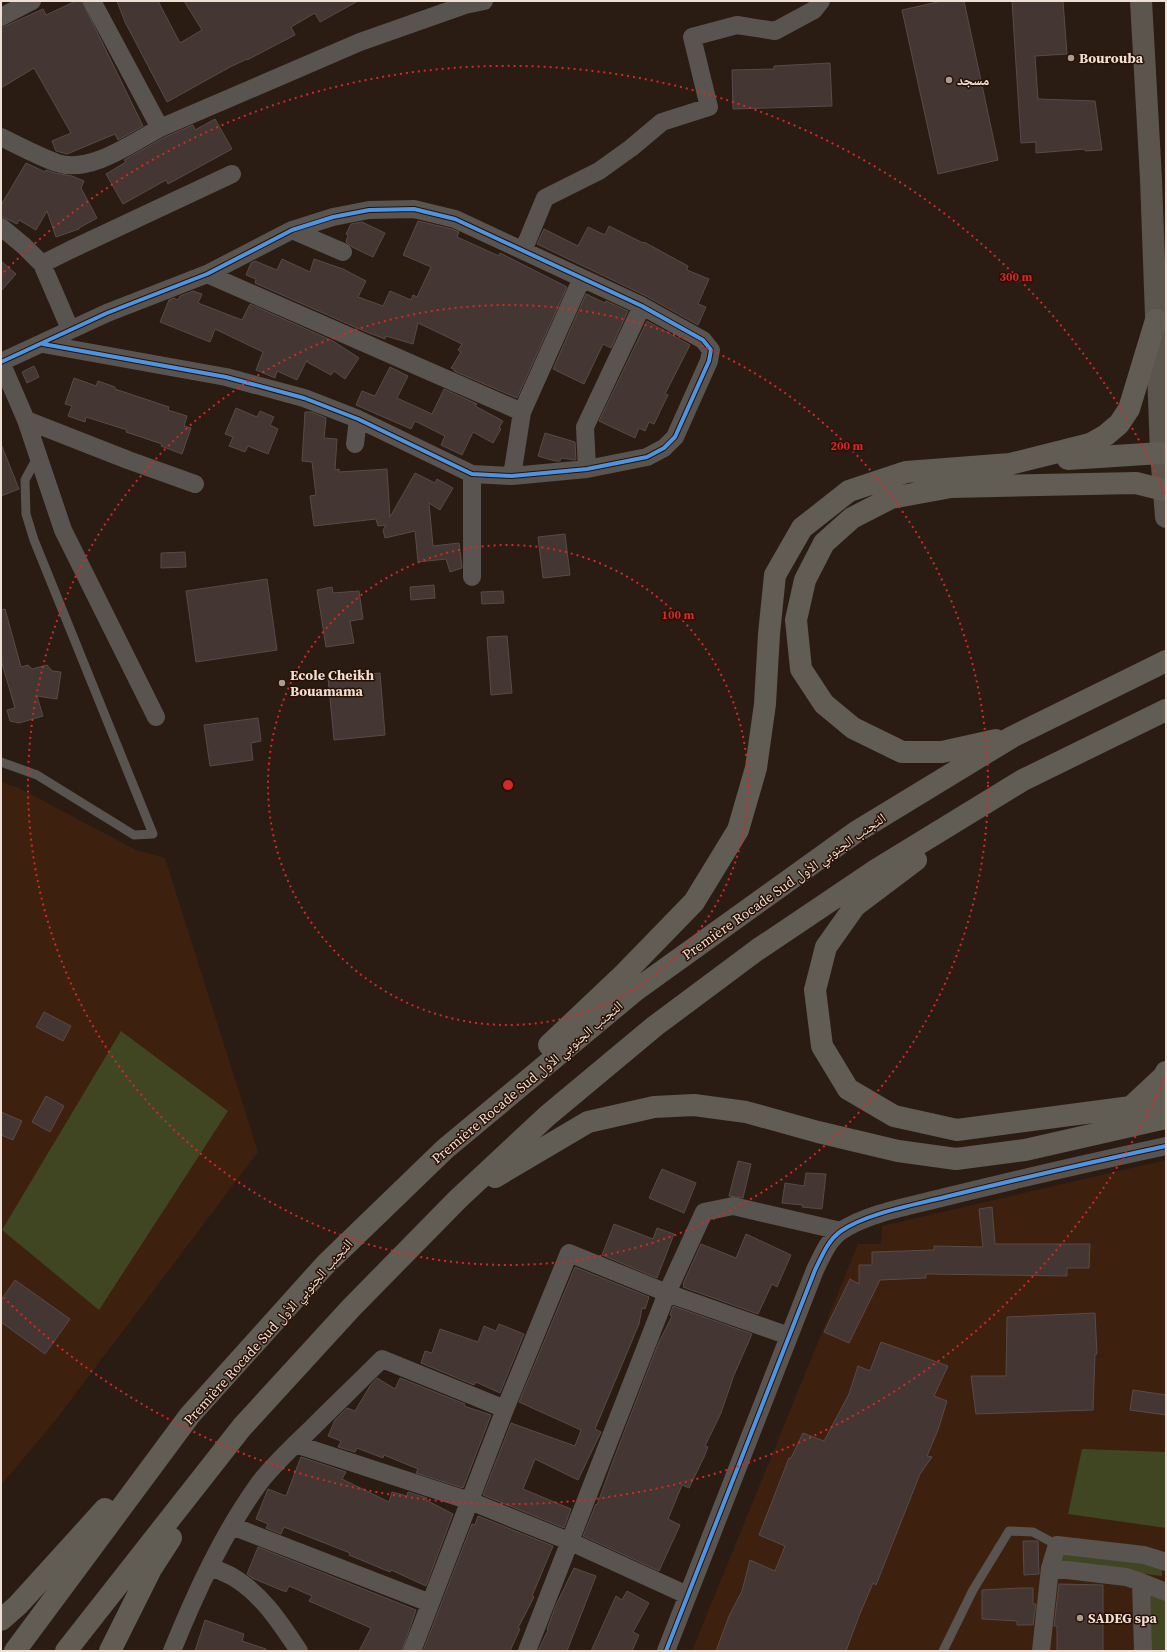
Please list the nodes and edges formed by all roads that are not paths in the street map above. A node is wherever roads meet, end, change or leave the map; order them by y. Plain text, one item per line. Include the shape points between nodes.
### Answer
1 (32, 1) edge
2 (92, 1) edge
3 (484, 1) edge
4 (821, 1) edge
5 (1141, 1) edge
6 (1, 17) edge
7 (160, 128) junction
8 (1, 137) edge
9 (232, 174) dead end
10 (1, 227) edge
11 (292, 230) junction
12 (523, 251) junction
13 (343, 252) dead end
14 (42, 264) junction
15 (207, 274) junction
16 (582, 278) junction
17 (642, 306) junction
18 (1156, 320) junction
19 (70, 329) junction
20 (43, 344) junction
21 (1, 362) edge
22 (522, 412) junction
23 (358, 419) junction
24 (26, 420) junction
25 (355, 444) dead end
26 (1161, 453) junction
27 (39, 455) junction
28 (1010, 464) junction
29 (587, 469) junction
30 (472, 474) junction
31 (512, 476) junction
32 (195, 484) dead end
33 (1164, 490) junction
34 (1166, 516) edge
35 (472, 577) dead end
36 (1166, 661) edge
37 (1166, 710) edge
38 (156, 717) dead end
39 (1012, 737) junction
40 (1, 762) edge
41 (1023, 780) junction
42 (1166, 1072) edge
43 (1166, 1097) edge
44 (1131, 1107) junction
45 (1166, 1118) edge
46 (1166, 1146) edge
47 (445, 1149) junction
48 (458, 1199) junction
49 (840, 1231) junction
50 (667, 1293) junction
51 (789, 1336) junction
52 (505, 1409) junction
53 (190, 1415) junction
54 (242, 1426) junction
55 (295, 1444) junction
56 (470, 1501) junction
57 (232, 1526) junction
58 (571, 1542) junction
59 (1056, 1545) junction
60 (1166, 1562) edge
61 (210, 1566) junction
62 (1050, 1568) junction
63 (1141, 1582) junction
64 (1166, 1592) edge
65 (687, 1594) junction
66 (430, 1603) junction
67 (1, 1620) edge
68 (15, 1651) edge
69 (66, 1651) edge
70 (110, 1651) edge
71 (172, 1651) edge
72 (298, 1651) edge
73 (412, 1651) edge
74 (528, 1651) edge
75 (666, 1651) edge
76 (943, 1651) edge
77 (1041, 1651) edge
78 (1144, 1651) edge

1 - 6 street
2 - 7 street
3 - 7 street via 465,5 360,42
4 - 12 street via 814,10 776,31 737,25 692,37 709,107 662,122 599,171 545,198
5 - 18 main road
7 - 8 street via 99,160 76,166 58,163
9 - 14 street
10 - 14 street
11 - 12 street via 333,217 369,210 414,209 455,219
11 - 13 street
11 - 15 street
12 - 16 street
14 - 19 street
15 - 19 street
15 - 22 street
16 - 17 street
16 - 22 street
17 - 29 street via 585,427
17 - 29 street via 703,340 711,350 709,361 675,437 664,448 647,457
18 - 26 main road
18 - 28 highway via 1129,409 1119,424 1090,444
19 - 20 street
20 - 21 street
20 - 23 street via 226,377 304,398
21 - 24 street
22 - 31 street
23 - 25 street
23 - 30 street
24 - 27 street
24 - 32 street
26 - 28 highway
26 - 33 main road
27 - 38 street via 63,530
27 - 40 lane via 24,480 26,514 34,540 153,834 134,835 37,775
28 - 47 highway via 906,472 849,491 802,528 775,575 765,704 756,768 738,830 694,902
29 - 31 street
30 - 31 street
30 - 35 street
33 - 34 main road
33 - 39 highway via 1136,483 951,487 891,498 852,518 824,543 805,580 796,620 801,669 824,704 853,728 902,752 942,752
36 - 39 highway, Première Rocade Sud التجنب الجنوبي الأول
37 - 41 highway
39 - 47 highway, Première Rocade Sud التجنب الجنوبي الأول via 856,832 636,990
41 - 44 highway via 855,906 826,947 815,990 822,1046 848,1089 894,1116 956,1130
41 - 48 highway via 876,870 757,950 649,1031 547,1116
42 - 44 highway
43 - 44 highway
45 - 48 highway via 1025,1150 956,1159 898,1151 746,1112 694,1105 654,1107 588,1122
46 - 49 street via 1058,1169 887,1212
47 - 53 highway, Première Rocade Sud التجنب الجنوبي الأول via 325,1265
48 - 54 highway via 351,1308
49 - 50 street via 733,1206 704,1212
49 - 51 street via 828,1244 814,1270
50 - 51 street
50 - 52 street via 570,1254
50 - 58 street
51 - 65 street
52 - 55 street via 382,1359
52 - 56 street
53 - 67 highway via 18,1606
53 - 68 highway, Première Rocade Sud التجنب الجنوبي الأول
54 - 69 highway
54 - 70 highway via 151,1569
55 - 56 street
55 - 57 street via 261,1481
56 - 58 street
56 - 66 street
57 - 61 street
57 - 66 street
58 - 65 street
58 - 74 street
59 - 60 street via 1144,1555
59 - 62 street
59 - 76 lane via 1034,1532 1009,1531 973,1590
61 - 71 street
61 - 72 street via 233,1577 258,1597 288,1633
62 - 63 street via 1126,1577
62 - 77 street
63 - 64 street
63 - 78 street
65 - 75 street
66 - 73 street

